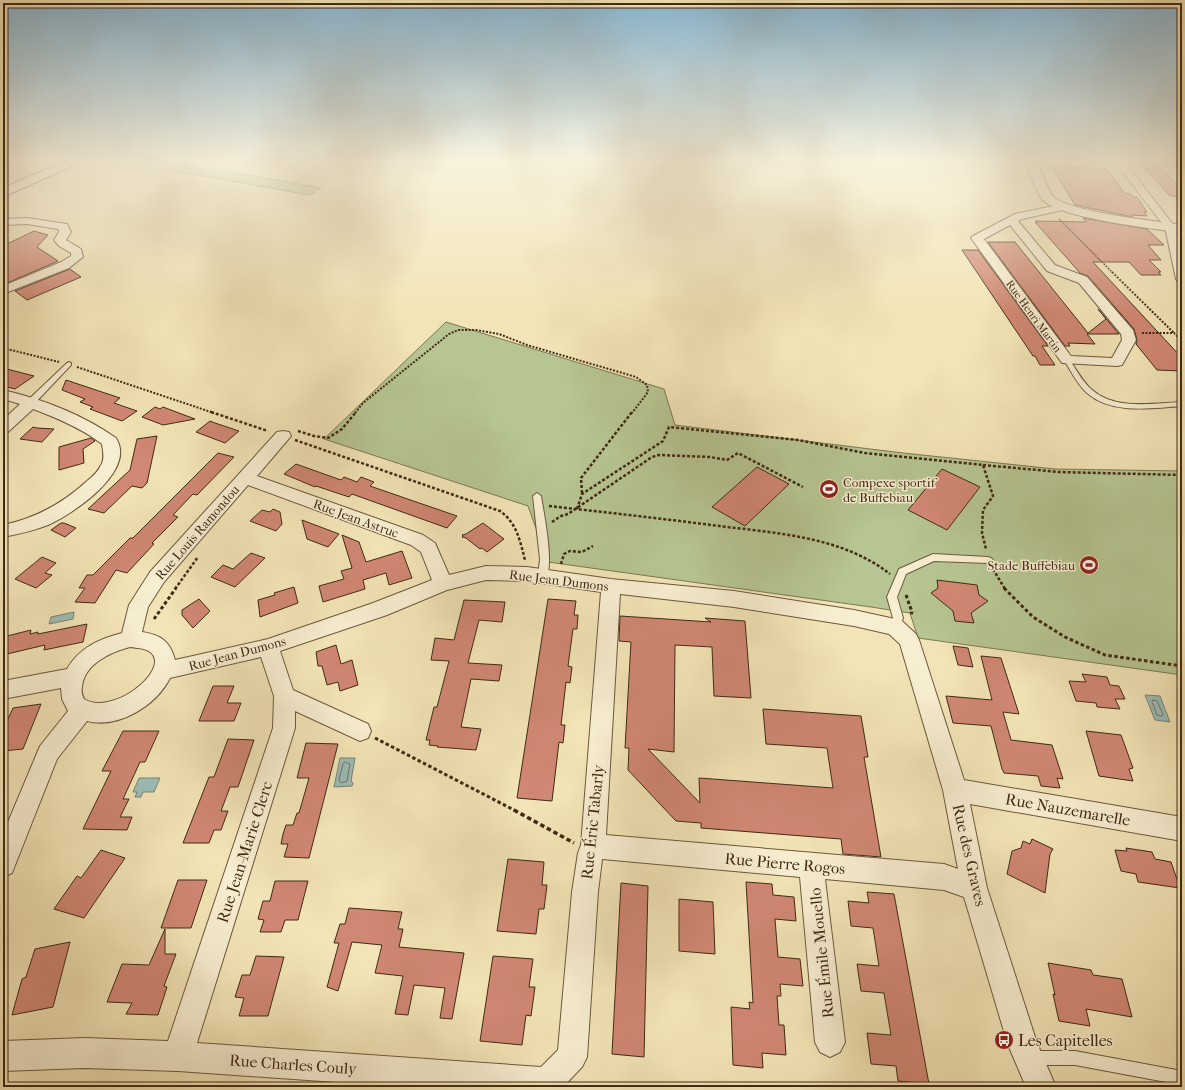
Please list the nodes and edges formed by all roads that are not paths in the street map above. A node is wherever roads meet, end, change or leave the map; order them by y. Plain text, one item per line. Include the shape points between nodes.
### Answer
1 (1040, 212) edge
2 (1080, 212) edge
3 (1162, 212) edge
4 (1011, 220) junction
5 (3, 222) edge
6 (1176, 228) edge
7 (1182, 279) edge
8 (3, 290) edge
9 (1067, 360) junction
10 (69, 364) road end
11 (3, 394) edge
12 (31, 402) junction
13 (1182, 404) edge
14 (3, 429) edge
15 (292, 441) road end
16 (245, 478) junction
17 (538, 500) road end
18 (3, 531) edge
19 (988, 560) road end
20 (543, 576) junction
21 (443, 584) junction
22 (611, 586) junction
23 (903, 621) junction
24 (130, 639) junction
25 (268, 647) junction
26 (163, 670) junction
27 (73, 677) junction
28 (3, 690) edge
29 (284, 696) junction
30 (82, 710) junction
31 (360, 730) road end
32 (955, 790) junction
33 (1182, 829) edge
34 (592, 850) junction
35 (3, 864) edge
36 (811, 864) junction
37 (974, 888) junction
38 (830, 1042) dead end
39 (3, 1056) edge
40 (178, 1056) junction
41 (572, 1058) joint
42 (1029, 1058) junction
43 (1182, 1078) edge
44 (1041, 1087) edge

1 - 4 street, Rue Henri Martin
2 - 6 street
3 - 6 street
4 - 9 street, Rue Henri Martin via 977,238
4 - 9 street, Rue Henri Martin via 1051,268 1083,280 1128,333 1129,340 1117,362
5 - 8 street via 27,221 63,226 65,232 60,240 77,251 77,257 65,266
6 - 7 street
9 - 13 lane via 1089,391 1104,402 1133,406
10 - 12 lane
11 - 12 street
12 - 14 street
12 - 18 street via 99,432 110,442 111,461 104,475 59,513 26,527
15 - 16 street, Rue Louis Ramondou
16 - 21 street, Rue Jean Astruc via 417,540 429,548
16 - 24 street, Rue Louis Ramondou via 157,577 139,605
17 - 20 lane via 545,559
19 - 23 lane via 933,557 902,572 892,597 898,618
20 - 21 street, Rue Jean Dumons via 486,573
20 - 22 street, Rue Jean Dumons
21 - 25 street, Rue Jean Dumons via 380,609
22 - 23 street, Rue Jean Dumons via 734,599 854,618
22 - 34 street, Rue Éric Tabarly
23 - 32 street, Rue des Graves
24 - 26 street via 143,639 154,643 161,650 164,659
24 - 27 street via 113,643 96,652 82,664
25 - 26 street, Rue Jean Dumons
25 - 29 street, Rue Jean-Marie Clerc
26 - 30 street via 145,696 129,706 96,714
27 - 28 street
27 - 30 street via 70,691 73,702
29 - 31 street
29 - 40 street, Rue Jean-Marie Clerc via 284,728
30 - 35 street via 48,753
32 - 33 street, Rue Nauzemarelle
32 - 37 street, Rue des Graves
34 - 36 street, Rue Pierre Rogos
34 - 41 street, Rue Éric Tabarly via 585,892
36 - 37 street, Rue Pierre Rogos via 944,878
36 - 38 street, Rue Émile Mouello
37 - 42 street, Rue des Graves
39 - 40 street, Rue Charles Couly via 85,1053
40 - 41 street, Rue Charles Couly via 547,1082
42 - 43 lane via 1075,1058
42 - 44 street, Rue des Graves

